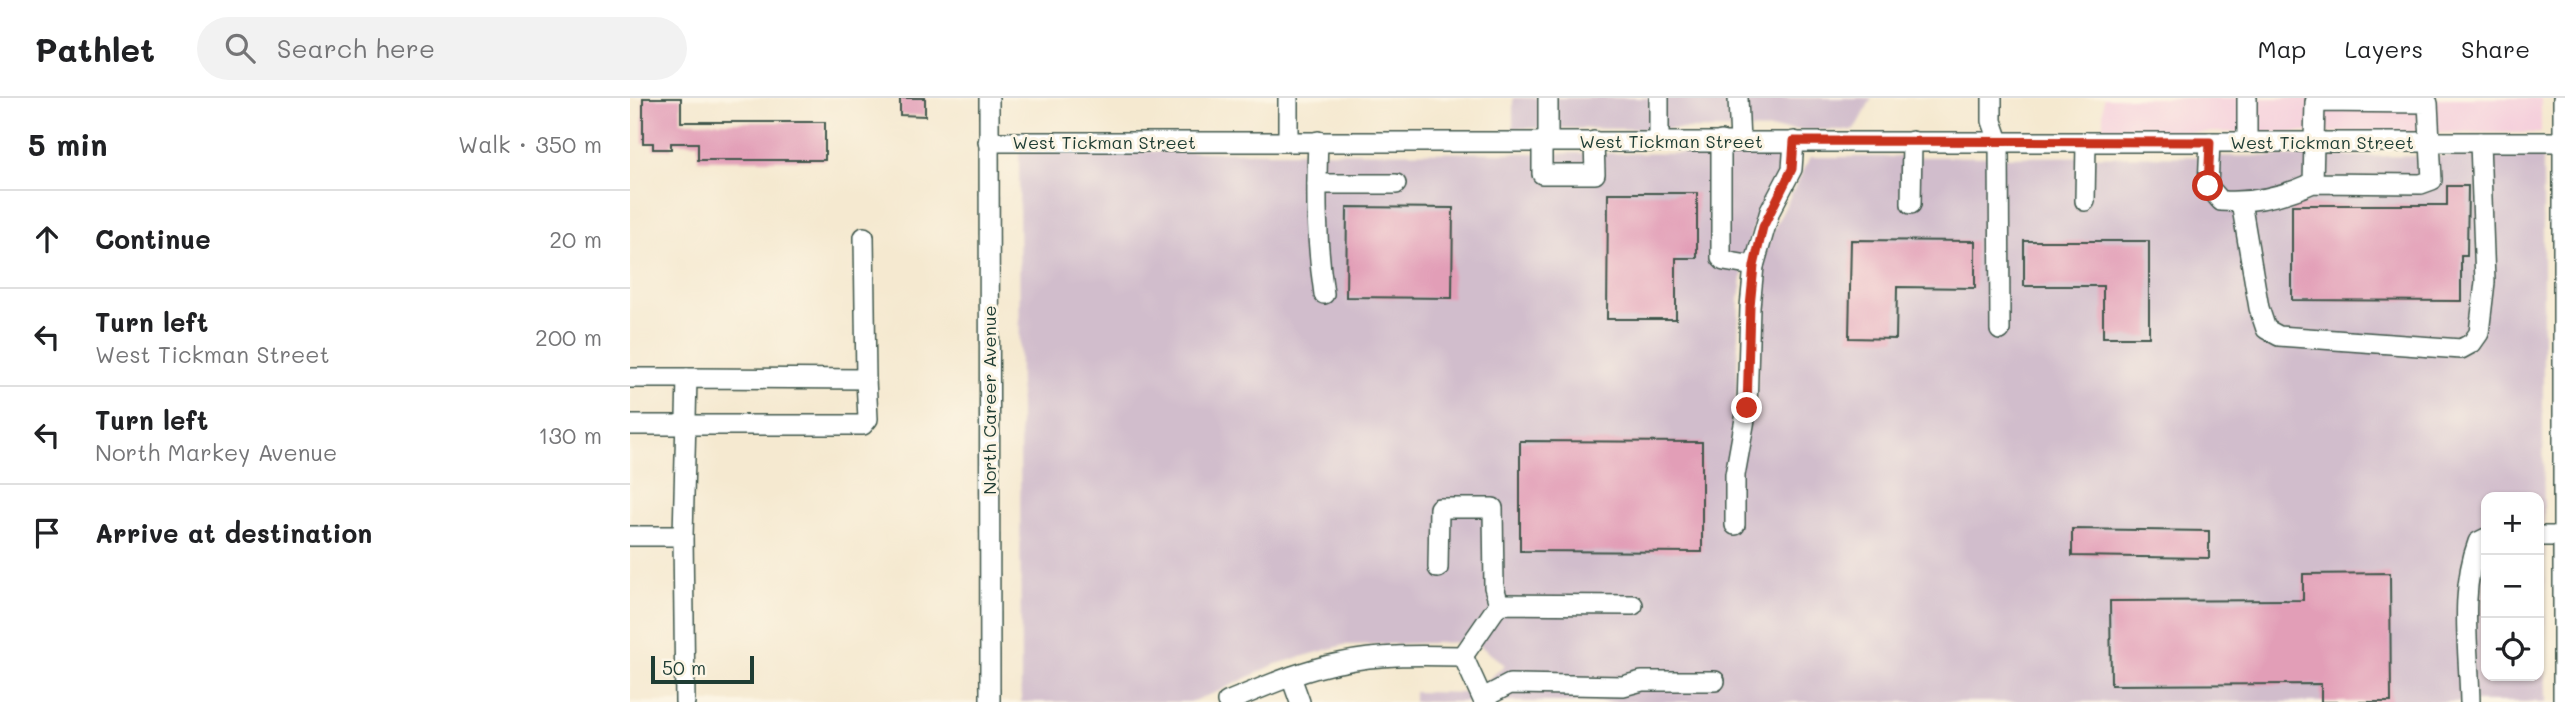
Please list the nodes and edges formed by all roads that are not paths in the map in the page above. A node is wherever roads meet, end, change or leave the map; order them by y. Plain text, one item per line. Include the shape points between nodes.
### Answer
1 (989, 98) edge
2 (1288, 98) edge
3 (1548, 98) edge
4 (1659, 98) edge
5 (1738, 98) edge
6 (1992, 98) edge
7 (2247, 98) edge
8 (2563, 98) edge
9 (1288, 141) junction
10 (1318, 141) junction
11 (1545, 141) junction
12 (1594, 141) junction
13 (1659, 141) junction
14 (1731, 141) junction
15 (1794, 141) junction
16 (1912, 141) junction
17 (1999, 141) junction
18 (988, 142) junction
19 (2087, 142) junction
20 (2210, 142) junction
21 (2247, 142) junction
22 (2314, 142) junction
23 (2431, 142) junction
24 (2480, 142) junction
25 (2563, 142) junction
26 (2313, 183) junction
27 (1317, 184) junction
28 (1396, 184) dead end
29 (2085, 201) dead end
30 (2241, 202) junction
31 (1911, 204) dead end
32 (864, 237) dead end
33 (1754, 266) junction
34 (1325, 294) dead end
35 (2000, 330) dead end
36 (630, 378) edge
37 (687, 378) junction
38 (866, 379) junction
39 (686, 424) junction
40 (630, 425) edge
41 (1735, 525) dead end
42 (630, 536) edge
43 (684, 536) junction
44 (2544, 536) edge
45 (2562, 536) junction
46 (2481, 540) edge
47 (1438, 568) dead end
48 (1499, 604) junction
49 (1633, 605) dead end
50 (1463, 656) junction
51 (1291, 677) junction
52 (1715, 681) dead end
53 (1546, 694) edge
54 (1484, 700) edge
55 (685, 702) edge
56 (990, 702) edge
57 (1227, 702) edge
58 (1300, 702) edge
59 (2470, 702) edge
60 (2563, 702) edge

1 - 18 street, North Career Avenue
2 - 9 street
3 - 11 street
4 - 13 street
5 - 14 street
6 - 17 street via 1992,121
7 - 21 street
8 - 25 street
9 - 10 street, West Tickman Street
9 - 18 street, West Tickman Street
10 - 11 street, West Tickman Street
10 - 27 street
11 - 12 street, West Tickman Street
11 - 12 street via 1542,174 1595,174
12 - 13 street, West Tickman Street
13 - 14 street, West Tickman Street
14 - 15 street, West Tickman Street
14 - 33 street via 1721,258
15 - 16 street, West Tickman Street
15 - 33 street via 1792,169 1763,227
16 - 17 street, West Tickman Street
16 - 31 street
17 - 19 street, West Tickman Street
17 - 35 street
18 - 56 street, North Career Avenue
19 - 20 street, West Tickman Street
19 - 29 street
20 - 21 street, West Tickman Street
20 - 30 street via 2208,186 2221,201
21 - 22 street, West Tickman Street
22 - 23 street, West Tickman Street
22 - 23 street via 2315,102 2428,103
22 - 26 street
23 - 24 street, West Tickman Street
23 - 26 street via 2432,180 2421,184
24 - 25 street, West Tickman Street
24 - 30 street via 2485,282 2479,333 2460,349 2279,337 2266,329
25 - 45 street
26 - 30 street via 2278,196
27 - 28 street
27 - 34 street via 1318,255
32 - 38 street
33 - 41 street via 1747,408 1735,475
36 - 37 street
37 - 38 street
37 - 39 street
38 - 39 street via 868,419 863,425
39 - 40 street
39 - 43 street
42 - 43 street
43 - 55 street
44 - 45 street
45 - 60 street
46 - 59 street via 2467,584
47 - 48 street via 1439,508 1493,508 1494,587
48 - 49 street
48 - 50 street
50 - 51 street via 1365,659
50 - 54 street
51 - 57 street
51 - 58 street
52 - 53 street via 1642,681
53 - 54 street via 1510,684

